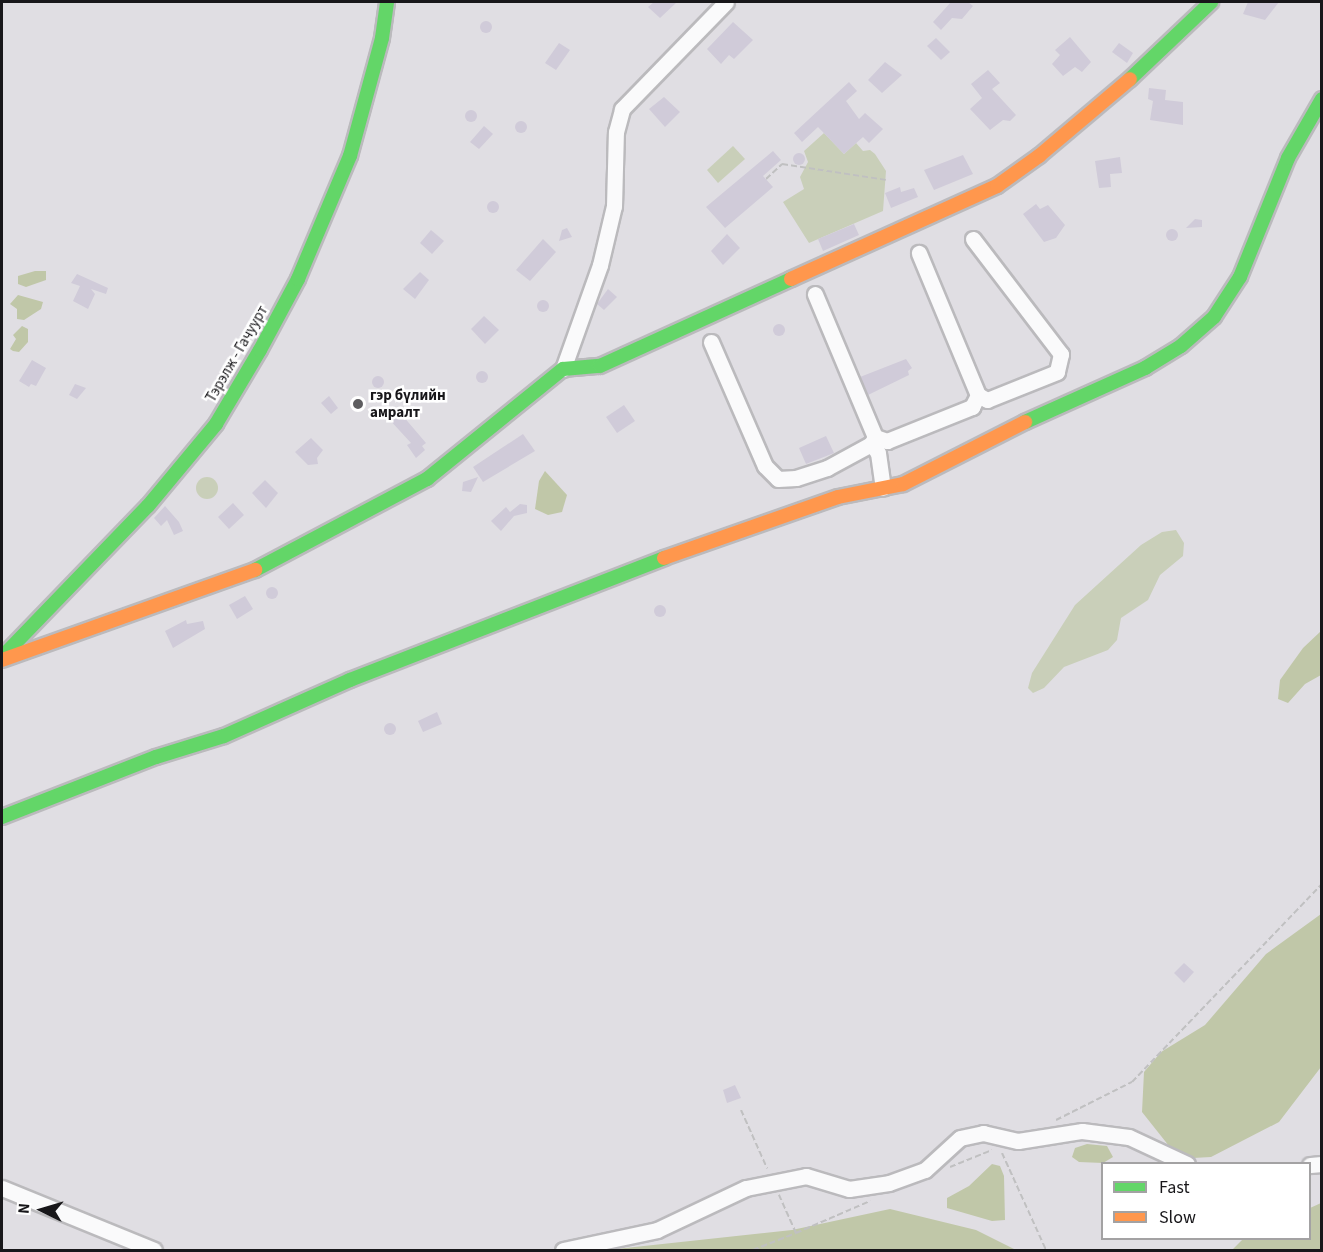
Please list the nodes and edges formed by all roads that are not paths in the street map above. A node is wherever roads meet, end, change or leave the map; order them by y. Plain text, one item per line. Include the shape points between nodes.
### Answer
1 (387, 2) edge
2 (726, 2) edge
3 (1211, 2) edge
4 (1322, 99) edge
5 (972, 239) dead end
6 (919, 253) dead end
7 (815, 294) dead end
8 (711, 342) dead end
9 (562, 369) junction
10 (978, 395) junction
11 (873, 440) junction
12 (883, 488) junction
13 (2, 659) edge
14 (2, 818) edge
15 (1183, 1162) edge
16 (2, 1188) edge
17 (154, 1251) edge
18 (563, 1251) edge

1 - 13 street, Тэрэлж - Гачуурт via 380,48 350,156 298,279 260,350 216,424 148,506
2 - 9 street via 622,109 616,132 614,206 600,265
3 - 9 street via 1126,82 1039,156 997,186 600,366
4 - 12 street via 1288,158 1240,277 1214,317 1181,346 1145,368 986,440 903,484
5 - 10 street via 1061,354 1057,372 987,400
6 - 10 street
7 - 11 street
8 - 11 street via 765,466 778,478 796,478 827,468
9 - 13 street via 427,479 337,529 259,569
10 - 11 street via 972,407 887,441
11 - 12 street
12 - 14 street via 838,497 689,546 631,573 350,680 225,736 156,757
15 - 18 street via 1129,1137 1082,1131 1018,1141 983,1132 960,1138 926,1170 889,1183 849,1189 806,1176 746,1188 657,1230
16 - 17 street

